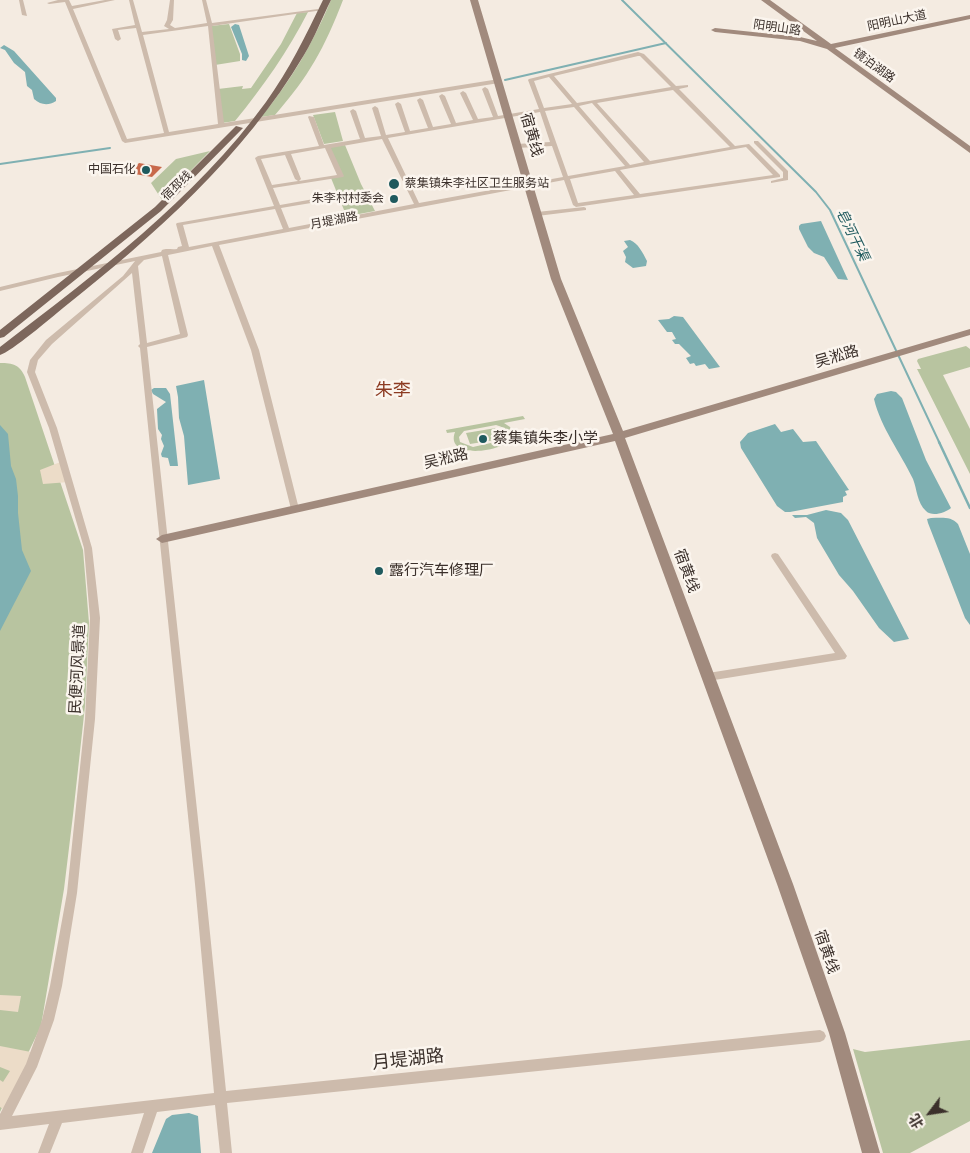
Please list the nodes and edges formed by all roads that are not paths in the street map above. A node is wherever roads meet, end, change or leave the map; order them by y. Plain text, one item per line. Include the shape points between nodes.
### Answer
1 (21, 0) edge
2 (67, 0) edge
3 (113, 0) edge
4 (131, 0) edge
5 (172, 0) edge
6 (204, 0) edge
7 (321, 0) edge
8 (327, 0) edge
9 (474, 0) edge
10 (765, 0) edge
11 (99, 1) edge
12 (49, 3) dead end
13 (70, 8) junction
14 (316, 10) junction
15 (25, 15) dead end
16 (791, 19) junction
17 (970, 19) edge
18 (210, 26) junction
19 (140, 30) junction
20 (176, 30) junction
21 (116, 32) joint
22 (770, 35) junction
23 (118, 40) dead end
24 (831, 49) junction
25 (550, 75) junction
26 (498, 81) junction
27 (686, 86) dead end
28 (675, 88) junction
29 (486, 89) dead end
30 (266, 90) dead end
31 (463, 93) dead end
32 (442, 96) dead end
33 (420, 100) dead end
34 (592, 101) junction
35 (398, 104) dead end
36 (575, 104) junction
37 (255, 106) dead end
38 (375, 108) dead end
39 (542, 109) junction
40 (353, 111) dead end
41 (502, 116) junction
42 (311, 117) dead end
43 (255, 120) junction
44 (476, 120) junction
45 (243, 122) junction
46 (454, 124) junction
47 (220, 125) junction
48 (431, 128) junction
49 (408, 132) junction
50 (167, 134) junction
51 (384, 136) junction
52 (363, 140) junction
53 (756, 142) dead end
54 (554, 144) junction
55 (324, 146) junction
56 (517, 146) junction
57 (734, 148) junction
58 (970, 150) edge
59 (287, 153) junction
60 (648, 163) junction
61 (629, 166) junction
62 (616, 169) junction
63 (566, 178) junction
64 (298, 179) dead end
65 (528, 184) junction
66 (269, 187) junction
67 (359, 194) dead end
68 (643, 197) junction
69 (417, 206) junction
70 (277, 207) junction
71 (537, 214) junction
72 (287, 230) junction
73 (215, 244) junction
74 (165, 254) junction
75 (138, 263) junction
76 (109, 266) junction
77 (80, 271) junction
78 (0, 289) edge
79 (970, 332) edge
80 (0, 335) edge
81 (970, 338) edge
82 (142, 346) junction
83 (0, 352) edge
84 (908, 352) junction
85 (619, 436) junction
86 (295, 509) junction
87 (162, 539) junction
88 (775, 556) dead end
89 (708, 677) junction
90 (820, 1036) dead end
91 (220, 1098) junction
92 (153, 1105) junction
93 (60, 1116) junction
94 (1, 1123) edge
95 (44, 1153) edge
96 (137, 1153) edge
97 (226, 1153) edge
98 (871, 1153) edge

1 - 15 street
2 - 12 street
2 - 13 street
3 - 11 street
4 - 19 street
5 - 20 street via 167,26
6 - 18 street
7 - 14 main road
8 - 43 main road, 宿邳线 via 297,63
9 - 26 main road, 宿黄线
10 - 16 main road, 镜泊湖路
11 - 13 street
13 - 50 street via 125,141
14 - 18 street
14 - 30 main road via 295,50
16 - 22 main road via 789,31
16 - 24 main road, 镜泊湖路
17 - 24 main road, 阳明山大道
18 - 20 street
18 - 47 street
19 - 20 street
19 - 21 street
19 - 50 street
21 - 23 street
22 - 24 main road, 阳明山路
22 - 24 main road, 阳明山路 via 716,32
24 - 58 main road, 镜泊湖路
25 - 28 street via 640,54
25 - 36 street
25 - 39 street via 531,80
26 - 41 main road, 宿黄线
26 - 43 street
27 - 28 street
28 - 34 street
28 - 57 street
29 - 41 street
31 - 44 street
32 - 46 street
33 - 48 street
34 - 36 street
34 - 60 street
35 - 49 street
36 - 39 street
36 - 61 street
37 - 45 main road, 宿邳线
38 - 51 street
39 - 41 street
39 - 54 street
40 - 52 street
41 - 44 street
41 - 56 main road, 宿黄线
42 - 55 street
43 - 45 street
43 - 76 main road, 宿邳线 via 212,170
44 - 46 street
45 - 47 street
45 - 77 main road, 宿邳线 via 158,209
46 - 48 street
47 - 50 street
48 - 49 street
49 - 51 street
51 - 52 street
51 - 69 street
52 - 55 street
53 - 68 street via 786,172 786,179
54 - 56 street
54 - 63 street
55 - 59 street
55 - 66 street via 341,176
56 - 65 main road, 宿黄线
57 - 60 street
57 - 68 street via 747,145 778,176
59 - 64 street
59 - 66 street via 258,158
60 - 61 street
61 - 62 street
62 - 63 street
62 - 68 street
63 - 65 street
63 - 68 street via 576,205
65 - 69 street, 月堤湖路
65 - 71 main road, 宿黄线
66 - 70 street
67 - 70 street
68 - 71 street
69 - 72 street, 月堤湖路
70 - 72 street
70 - 74 street via 179,224 186,247 164,251
71 - 85 main road, 宿黄线 via 560,289
72 - 73 street, 月堤湖路
73 - 74 street, 月堤湖路
73 - 86 street via 255,350
74 - 75 street, 月堤湖路
74 - 82 street via 184,335
75 - 76 street
75 - 82 street
75 - 94 street, 民便河风景道 via 49,342 34,360 31,372 53,428 88,548 95,618 90,718 73,884 56,986 31,1067
76 - 77 street
76 - 83 main road, 宿邳线
77 - 78 street
77 - 80 main road, 宿邳线
79 - 84 main road, 吴淞路
81 - 84 main road, 吴淞路 via 916,353
82 - 87 street
84 - 85 main road, 吴淞路
85 - 86 main road, 吴淞路
85 - 89 main road, 宿黄线
86 - 87 main road, 吴淞路
87 - 91 street
88 - 89 street via 842,656
89 - 98 main road, 宿黄线 via 837,1033
90 - 91 street, 月堤湖路
91 - 92 street, 月堤湖路
91 - 97 street
92 - 93 street, 月堤湖路
92 - 96 street
93 - 94 street, 月堤湖路
93 - 95 street

